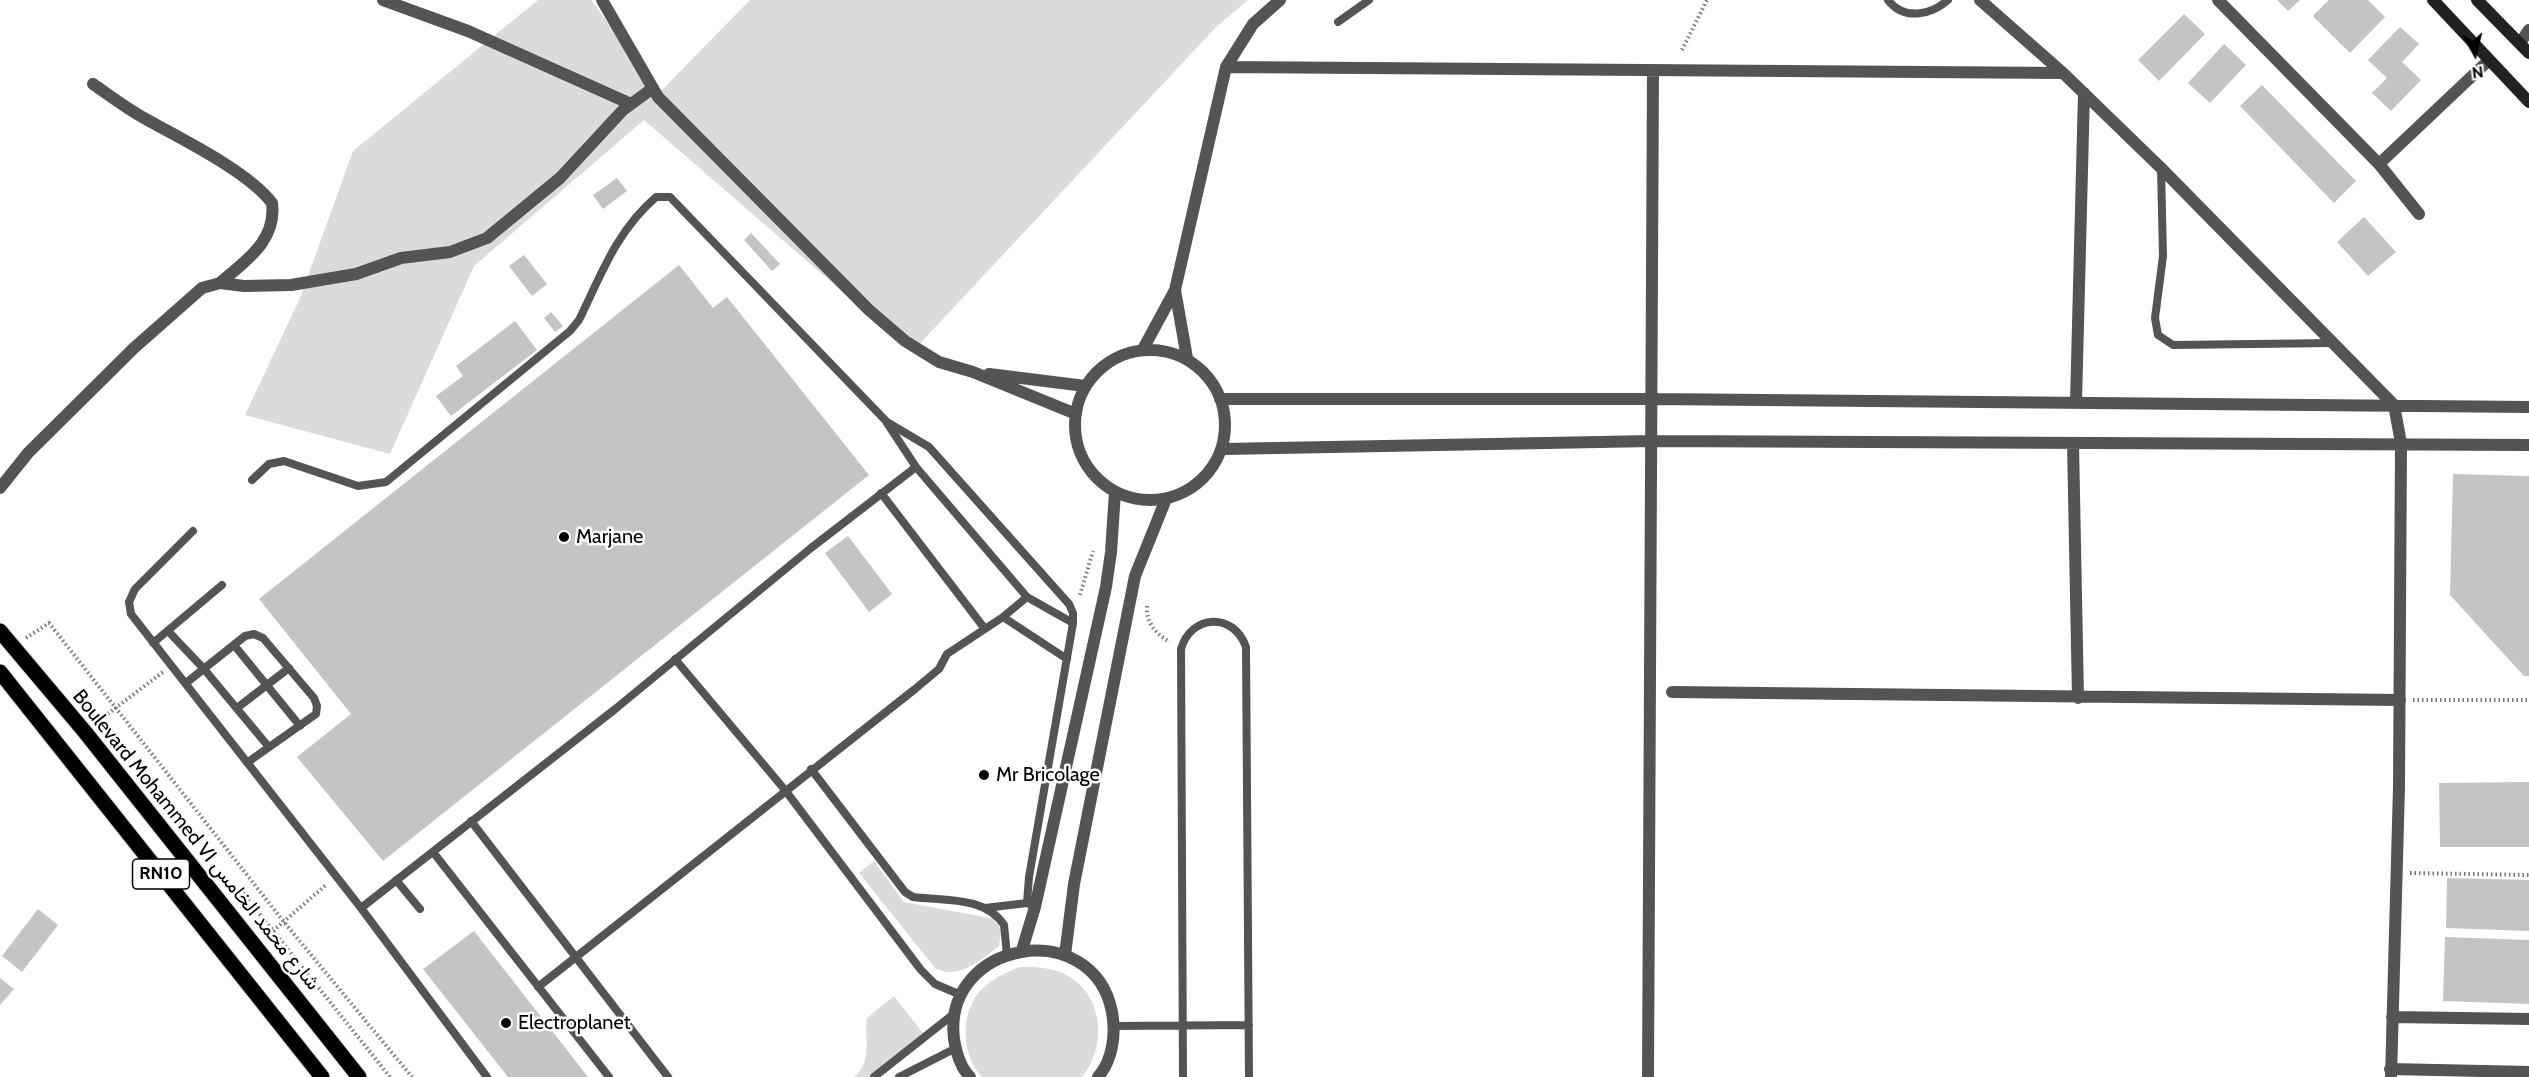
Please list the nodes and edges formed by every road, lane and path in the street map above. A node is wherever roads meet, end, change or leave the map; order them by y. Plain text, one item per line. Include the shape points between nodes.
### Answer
1 (382, 0) edge
2 (602, 0) edge
3 (1280, 0) edge
4 (1369, 0) edge
5 (1707, 0) edge
6 (1888, 0) edge
7 (1948, 0) edge
8 (1980, 0) edge
9 (2218, 0) edge
10 (2433, 0) edge
11 (2476, 0) edge
12 (1338, 22) dead end
13 (2529, 30) edge
14 (2520, 43) junction
15 (1682, 50) dead end
16 (2529, 53) edge
17 (2488, 61) junction
18 (1226, 67) junction
19 (1653, 71) junction
20 (2063, 73) junction
21 (93, 84) dead end
22 (653, 88) junction
23 (2084, 93) junction
24 (2529, 102) edge
25 (631, 104) junction
26 (2379, 164) junction
27 (2161, 168) junction
28 (2419, 214) dead end
29 (220, 283) junction
30 (1174, 290) junction
31 (2333, 344) junction
32 (1143, 349) junction
33 (1187, 358) junction
34 (973, 372) junction
35 (1085, 387) junction
36 (1220, 399) junction
37 (1653, 399) junction
38 (2076, 402) junction
39 (2394, 405) junction
40 (2529, 407) edge
41 (1076, 414) junction
42 (887, 422) junction
43 (1653, 441) junction
44 (2401, 442) junction
45 (2073, 443) junction
46 (2529, 444) edge
47 (1222, 449) junction
48 (916, 467) junction
49 (252, 480) dead end
50 (0, 489) edge
51 (1115, 492) junction
52 (881, 493) junction
53 (1166, 499) junction
54 (193, 531) dead end
55 (1096, 541) dead end
56 (222, 585) dead end
57 (1027, 597) junction
58 (1147, 599) dead end
59 (1003, 617) junction
60 (1073, 618) junction
61 (985, 629) junction
62 (0, 631) edge
63 (168, 631) junction
64 (153, 643) junction
65 (234, 645) junction
66 (12, 646) junction
67 (1181, 649) junction
68 (675, 659) junction
69 (1066, 659) junction
70 (172, 666) junction
71 (289, 668) junction
72 (204, 669) junction
73 (0, 672) edge
74 (186, 683) junction
75 (267, 685) junction
76 (5, 688) edge
77 (1672, 692) dead end
78 (2078, 698) junction
79 (2400, 700) junction
80 (2529, 700) edge
81 (115, 707) junction
82 (237, 708) junction
83 (300, 726) junction
84 (85, 732) junction
85 (268, 746) junction
86 (248, 762) junction
87 (811, 769) junction
88 (785, 790) junction
89 (471, 821) junction
90 (433, 852) junction
91 (2397, 873) junction
92 (2529, 875) edge
93 (336, 877) junction
94 (396, 880) junction
95 (1031, 905) junction
96 (223, 908) junction
97 (361, 908) junction
98 (985, 908) junction
99 (420, 909) dead end
100 (284, 922) junction
101 (273, 931) junction
102 (1022, 950) junction
103 (1007, 955) junction
104 (1065, 955) junction
105 (576, 958) junction
106 (538, 987) junction
107 (961, 995) junction
108 (955, 1013) junction
109 (2392, 1017) junction
110 (2529, 1019) edge
111 (1115, 1026) junction
112 (1183, 1026) junction
113 (1249, 1026) junction
114 (956, 1048) junction
115 (2529, 1072) edge
116 (2390, 1073) edge
117 (966, 1076) edge
118 (322, 1077) edge
119 (358, 1077) edge
120 (390, 1077) edge
121 (412, 1077) edge
122 (487, 1077) edge
123 (609, 1077) edge
124 (668, 1077) edge
125 (874, 1077) edge
126 (899, 1077) edge
127 (1098, 1077) edge
128 (1183, 1077) edge
129 (1250, 1077) edge
130 (1648, 1077) edge

1 - 25 street via 468,31
2 - 22 street
3 - 18 street via 1253,24
4 - 12 lane
5 - 15 path
6 - 7 lane via 1893,7 1914,15 1939,8
8 - 20 street
9 - 26 street
10 - 17 street
11 - 14 street
13 - 14 street
14 - 16 street
17 - 24 street
17 - 26 street
18 - 19 street
18 - 30 street
19 - 20 street
19 - 37 street
20 - 23 street
21 - 29 street via 197,147 256,187 272,203 266,239
22 - 25 street
22 - 34 street via 687,127 905,341 939,362
23 - 27 street
23 - 38 street
25 - 29 street via 560,178 487,238 450,252 401,258 356,274 291,285
26 - 28 street
27 - 31 street
27 - 31 lane via 2163,256 2155,318 2158,335 2173,345
29 - 50 street via 202,288 151,333 28,453
30 - 32 street
30 - 33 street
31 - 39 street
32 - 33 street
32 - 35 street via 1124,354 1096,372
33 - 36 street via 1212,380
34 - 35 street
34 - 41 street
35 - 41 street
36 - 37 street
36 - 47 street via 1226,413
37 - 38 street
37 - 43 street
38 - 39 street
39 - 40 street
39 - 44 street
41 - 51 street via 1076,440 1081,454 1095,477
42 - 48 lane
42 - 49 lane via 670,197 664,196 656,197 640,211 620,235 570,331 386,483 358,486 284,461 269,464
42 - 60 lane via 929,447 1064,596
43 - 45 street
43 - 47 street
43 - 130 street
44 - 45 street
44 - 46 street
44 - 79 street
45 - 78 street
47 - 53 street via 1206,476 1191,489
48 - 52 lane
48 - 57 lane
51 - 53 street via 1147,500
51 - 95 street via 1107,580
52 - 61 lane
52 - 68 lane
53 - 104 street via 1135,576 1074,884
54 - 64 lane via 131,595 131,614
55 - 60 path
56 - 63 lane
57 - 59 lane
57 - 60 lane
58 - 67 path via 1146,610 1157,635
59 - 61 lane
59 - 69 lane
60 - 69 lane
61 - 87 lane via 947,654 939,669
62 - 66 main road, Boulevard Mohammed VI شارع محمد الخامس / RN10
63 - 64 lane
63 - 72 lane
64 - 70 lane
65 - 71 lane via 250,634 259,635
65 - 72 lane
65 - 75 lane
66 - 81 path via 50,623
66 - 84 main road, Boulevard Mohammed VI شارع محمد الخامس / RN10
67 - 112 lane
67 - 113 lane via 1196,626 1213,620 1231,625 1246,647
68 - 88 lane
68 - 89 lane
69 - 95 lane via 1029,877
70 - 74 lane
70 - 81 path
71 - 75 lane
71 - 83 lane via 318,706 316,714
72 - 74 lane
72 - 82 lane
73 - 76 main road, RN10
74 - 86 lane
75 - 82 lane
75 - 83 lane
76 - 118 main road, RN10
77 - 78 street
78 - 79 street
79 - 80 path
79 - 91 street
81 - 84 path
81 - 100 path
82 - 85 lane
83 - 85 lane
84 - 96 main road, Boulevard Mohammed VI شارع محمد الخامس / RN10
85 - 86 lane
86 - 93 lane
87 - 88 lane
87 - 98 lane via 905,892 913,897
88 - 105 lane
88 - 107 lane via 921,970 935,984
89 - 90 lane
89 - 105 lane
90 - 94 lane
90 - 106 lane
91 - 92 path
91 - 109 street
93 - 97 lane
93 - 100 path
94 - 97 lane
94 - 99 lane
95 - 98 lane
95 - 102 street
96 - 101 path via 242,892
96 - 119 main road, Boulevard Mohammed VI شارع محمد الخامس / RN10
97 - 122 lane
98 - 103 lane via 1004,925
100 - 101 path
100 - 121 path
101 - 120 path
102 - 103 street
102 - 104 street
103 - 107 street via 976,973
104 - 111 street via 1085,967 1100,984
105 - 106 lane
105 - 124 lane
106 - 123 lane
107 - 108 street
108 - 114 street
108 - 125 lane
109 - 110 street
109 - 116 street
111 - 112 lane
111 - 127 street via 1112,1051
112 - 113 lane
112 - 128 lane
113 - 129 lane
114 - 117 street
114 - 126 lane
115 - 116 street

